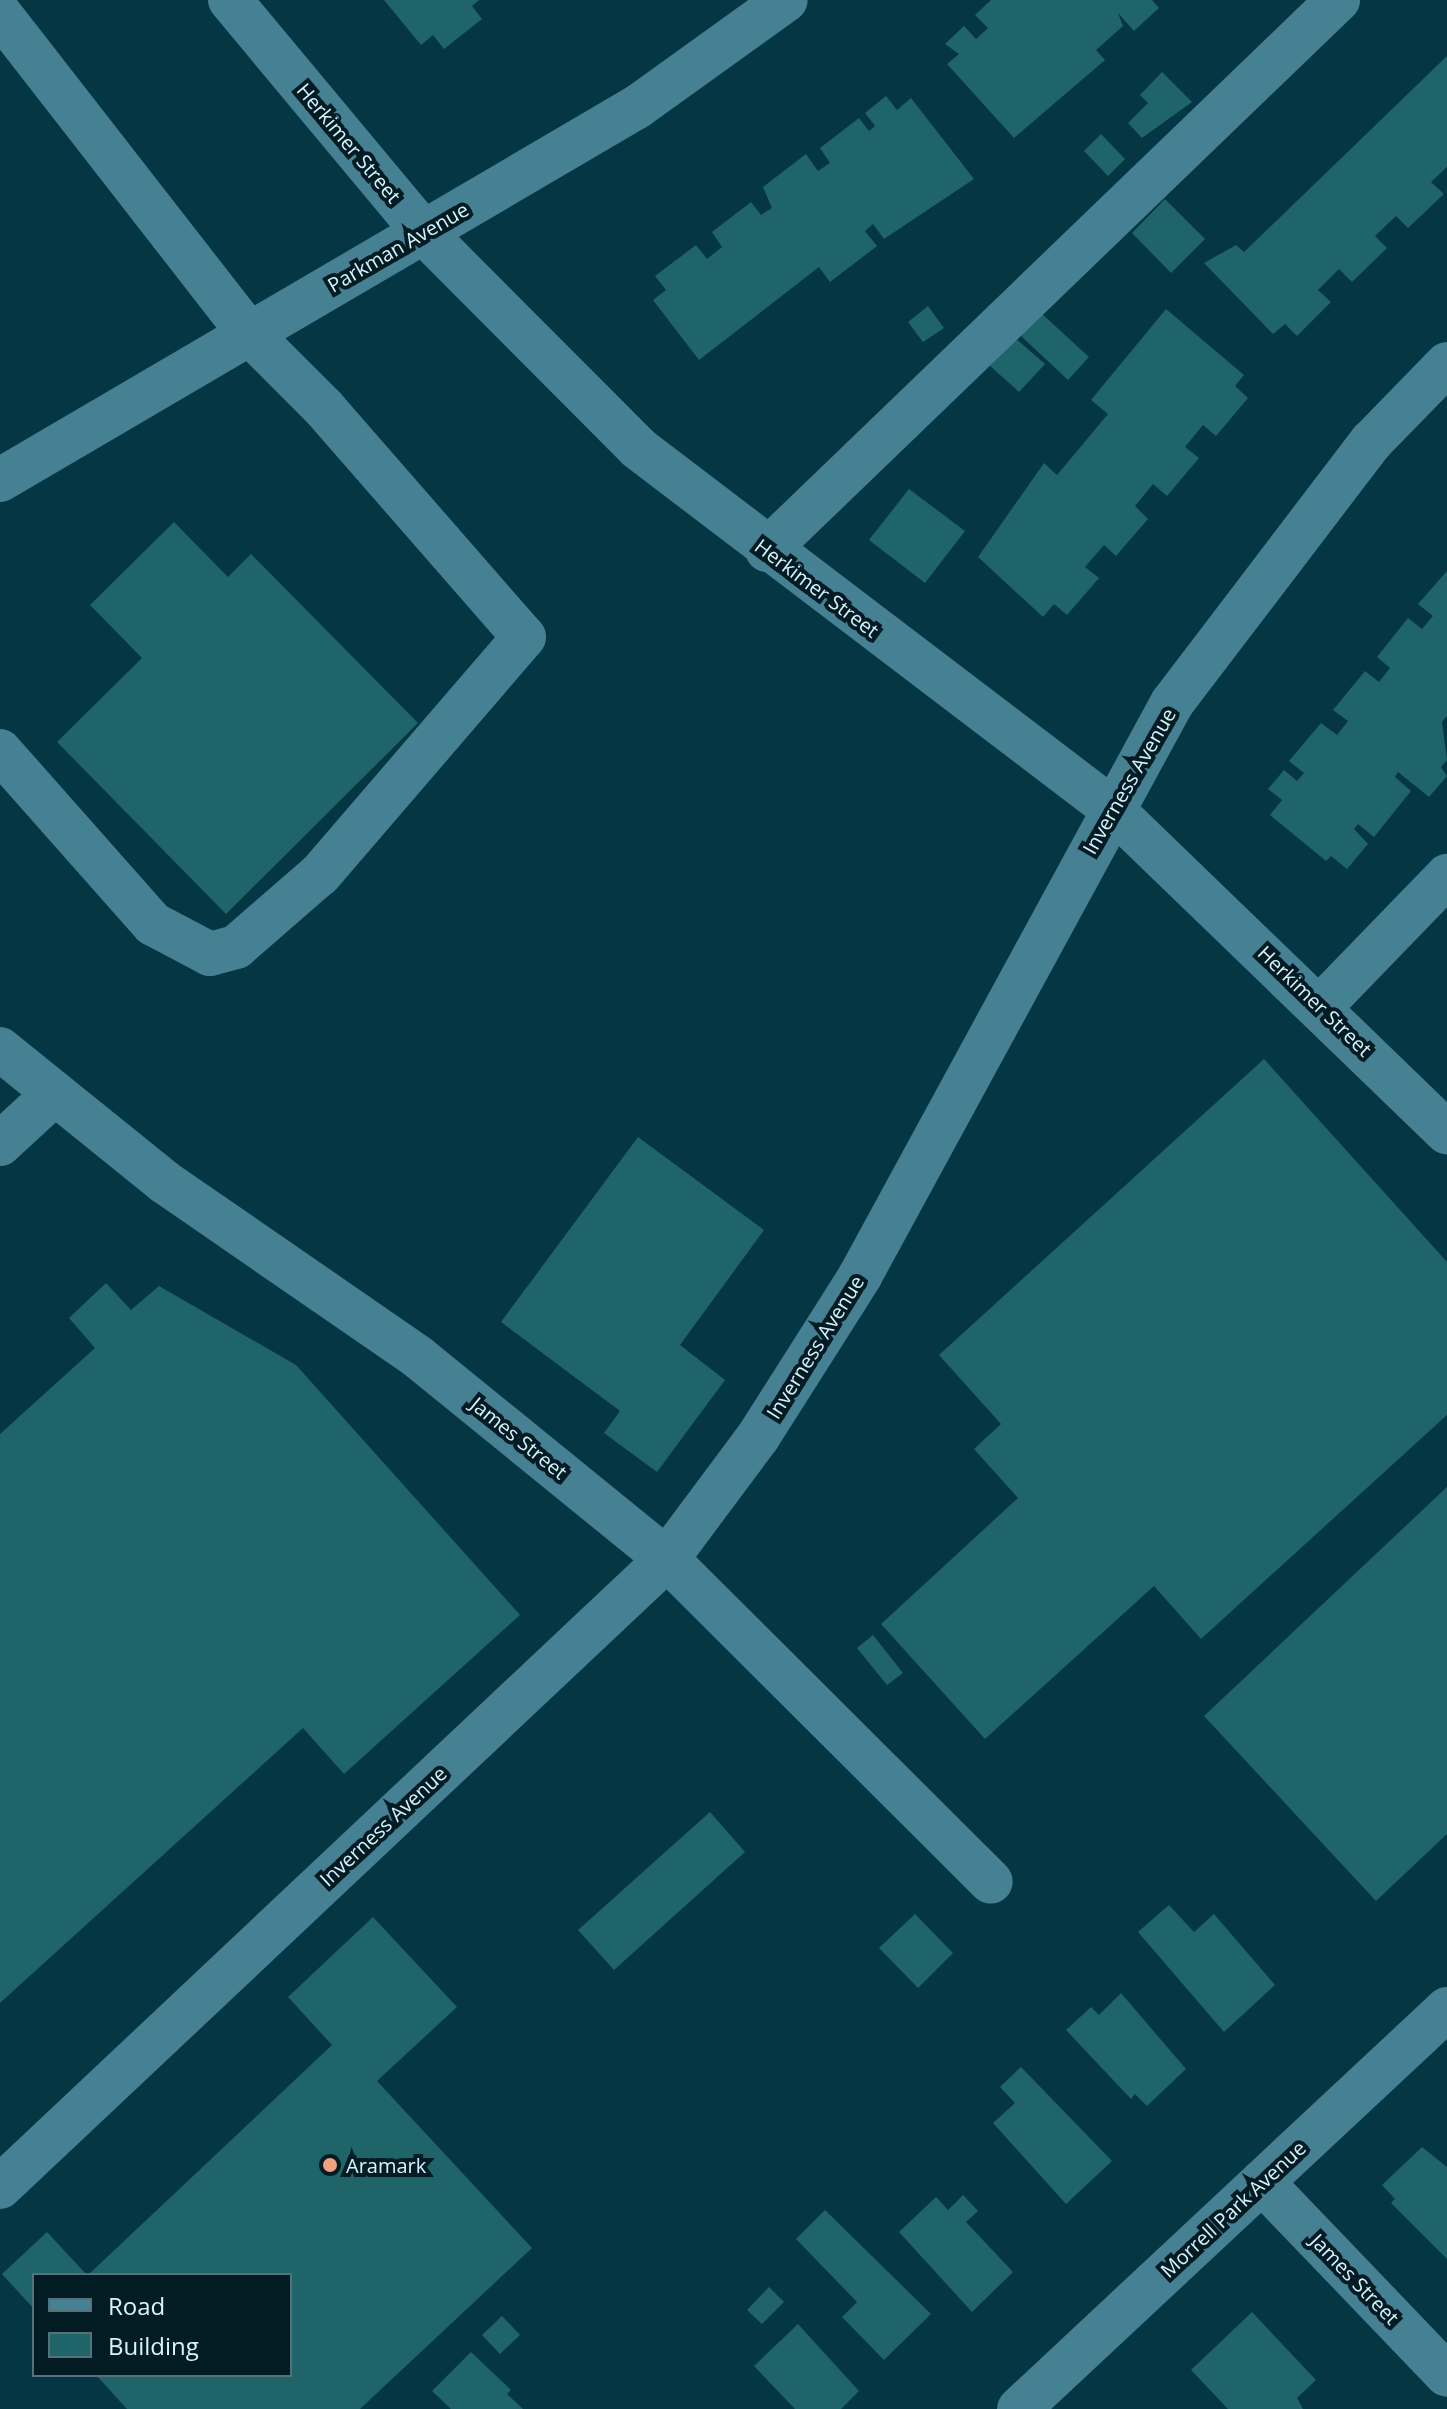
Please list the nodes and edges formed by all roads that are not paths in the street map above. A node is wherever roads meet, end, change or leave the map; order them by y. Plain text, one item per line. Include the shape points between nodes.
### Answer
1 (230, 0) edge
2 (786, 0) edge
3 (1338, 0) edge
4 (0, 14) edge
5 (424, 233) junction
6 (248, 332) junction
7 (1447, 364) edge
8 (0, 480) edge
9 (767, 550) junction
10 (0, 751) edge
11 (1111, 808) junction
12 (1447, 876) edge
13 (1322, 1005) junction
14 (0, 1049) edge
15 (52, 1096) junction
16 (1447, 1132) edge
17 (0, 1144) edge
18 (667, 1559) junction
19 (991, 1882) dead end
20 (1447, 2009) edge
21 (1262, 2182) junction
22 (0, 2187) edge
23 (1447, 2375) edge
24 (1019, 2409) edge

1 - 5 street, Herkimer Street
2 - 5 street, Parkman Avenue via 637,107
3 - 9 street
4 - 6 street
5 - 6 street, Parkman Avenue
5 - 9 street, Herkimer Street via 638,448
6 - 8 street, Parkman Avenue
6 - 10 street via 324,408 524,637 320,874 236,947 210,954 180,944 153,924
7 - 11 street, Inverness Avenue via 1371,442 1267,576 1172,703
9 - 11 street, Herkimer Street
11 - 13 street, Herkimer Street
11 - 18 street, Inverness Avenue via 860,1276 758,1437
12 - 13 street
13 - 16 street, Herkimer Street
14 - 15 street, James Street
15 - 17 street
15 - 18 street, James Street via 418,1357
18 - 19 street, James Street
18 - 22 street, Inverness Avenue
20 - 21 street, Morrell Park Avenue
21 - 23 street, James Street
21 - 24 street, Morrell Park Avenue

